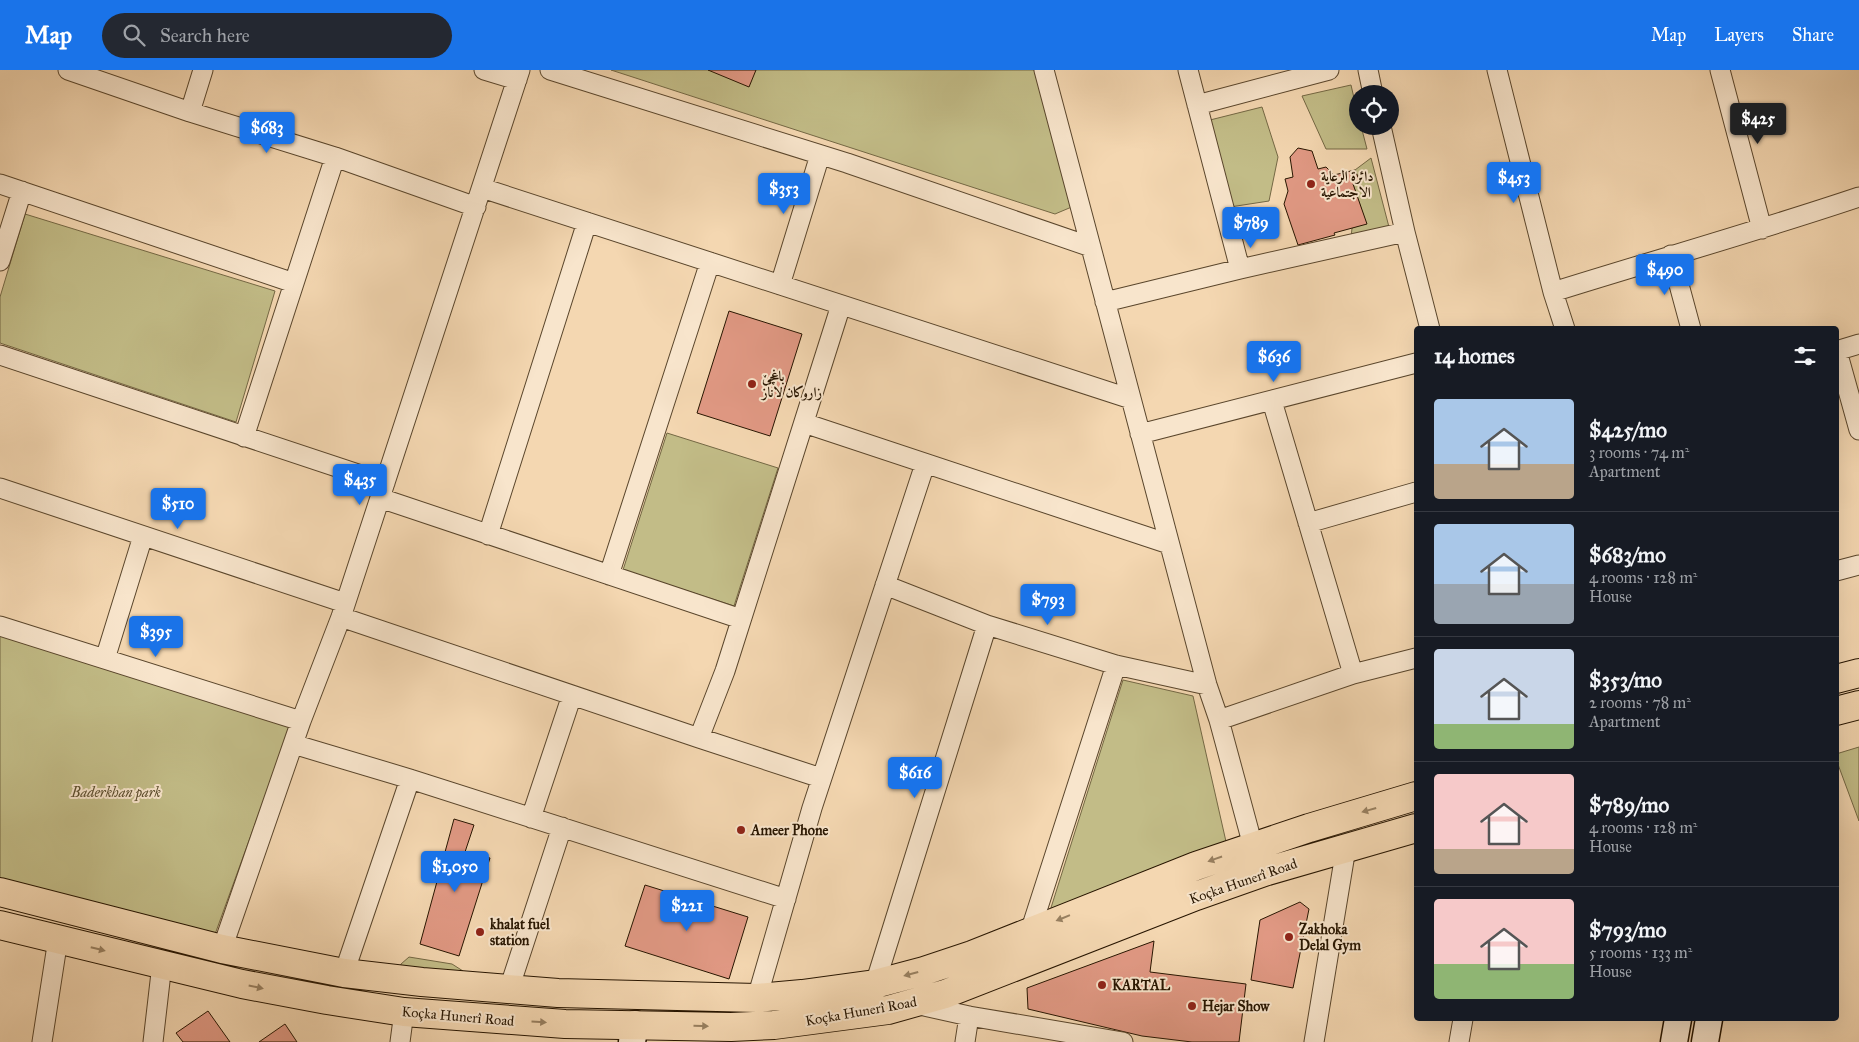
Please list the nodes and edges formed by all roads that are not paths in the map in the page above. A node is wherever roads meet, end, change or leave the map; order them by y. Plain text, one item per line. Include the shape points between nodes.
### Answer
1 (68, 70) edge
2 (203, 70) edge
3 (484, 70) edge
4 (550, 70) edge
5 (1044, 70) edge
6 (1188, 70) edge
7 (1329, 70) edge
8 (1368, 70) edge
9 (1497, 70) edge
10 (1720, 70) edge
11 (519, 75) edge
12 (1371, 85) edge
13 (1197, 105) junction
14 (190, 112) junction
15 (1383, 135) edge
16 (820, 154) junction
17 (336, 157) junction
18 (0, 184) edge
19 (482, 188) junction
20 (22, 191) junction
21 (1859, 198) edge
22 (476, 207) junction
23 (587, 222) junction
24 (1762, 229) junction
25 (1405, 232) junction
26 (1091, 247) junction
27 (1671, 255) junction
28 (0, 261) edge
29 (710, 262) junction
30 (1240, 269) junction
31 (294, 283) junction
32 (780, 285) junction
33 (1554, 292) junction
34 (1106, 302) junction
35 (841, 305) junction
36 (1429, 326) edge
37 (1562, 326) edge
38 (1690, 326) edge
39 (1859, 344) edge
40 (1839, 350) edge
41 (0, 354) edge
42 (1839, 358) edge
43 (1414, 364) edge
44 (1131, 399) junction
45 (1272, 401) junction
46 (804, 422) junction
47 (1859, 430) edge
48 (1140, 434) junction
49 (244, 437) junction
50 (925, 464) junction
51 (0, 488) edge
52 (382, 491) junction
53 (1414, 493) edge
54 (1308, 522) junction
55 (488, 535) junction
56 (142, 536) junction
57 (1169, 544) junction
58 (1859, 565) edge
59 (1839, 570) edge
60 (609, 576) junction
61 (885, 585) junction
62 (343, 610) junction
63 (741, 619) junction
64 (986, 625) junction
65 (0, 626) edge
66 (105, 659) junction
67 (1414, 659) edge
68 (1116, 665) junction
69 (1859, 673) edge
70 (1353, 674) junction
71 (1839, 678) edge
72 (1206, 685) junction
73 (572, 695) junction
74 (1859, 704) edge
75 (1839, 710) edge
76 (1219, 720) junction
77 (301, 721) junction
78 (699, 738) junction
79 (293, 744) junction
80 (821, 778) junction
81 (410, 779) junction
82 (1414, 797) edge
83 (532, 818) junction
84 (562, 827) junction
85 (1414, 829) edge
86 (1253, 846) junction
87 (1346, 848) junction
88 (0, 892) edge
89 (786, 900) junction
90 (0, 925) edge
91 (1030, 932) junction
92 (58, 939) junction
93 (222, 949) junction
94 (287, 962) junction
95 (162, 964) junction
96 (344, 972) junction
97 (876, 984) junction
98 (509, 989) junction
99 (282, 992) junction
100 (757, 998) junction
101 (915, 1004) junction
102 (404, 1012) junction
103 (969, 1016) junction
104 (1463, 1021) edge
105 (1678, 1021) edge
106 (1709, 1021) edge
107 (634, 1033) edge
108 (773, 1034) edge
109 (42, 1042) edge
110 (153, 1042) edge
111 (400, 1042) edge
112 (965, 1042) edge
113 (1123, 1042) edge
114 (1314, 1042) edge
115 (1459, 1042) edge
116 (1674, 1042) edge
117 (1705, 1042) edge

1 - 14 street
2 - 14 street
3 - 11 street
4 - 16 street
5 - 26 street
6 - 13 street
7 - 13 street
8 - 12 street
9 - 33 street
10 - 24 street
11 - 19 street
13 - 30 street
14 - 17 street
15 - 25 street
16 - 26 street
16 - 32 street
17 - 22 street
17 - 31 street
18 - 20 street
19 - 22 street
19 - 23 street
20 - 28 street
20 - 31 street
21 - 24 street
22 - 52 street
23 - 29 street
23 - 55 street
24 - 27 street
25 - 30 street
25 - 36 street
26 - 34 street
27 - 33 street
27 - 38 street
29 - 32 street
29 - 60 street
30 - 34 street
31 - 49 street
32 - 35 street
33 - 37 street
34 - 44 street
35 - 44 street
35 - 46 street
39 - 40 street
41 - 49 street
42 - 47 street
43 - 45 street
44 - 48 street
45 - 48 street
45 - 54 street
46 - 50 street
46 - 63 street
48 - 57 street
49 - 52 street
50 - 57 street
50 - 61 street
51 - 56 street
52 - 55 street
52 - 62 street
53 - 54 street
54 - 70 street
55 - 60 street
56 - 62 street
56 - 66 street
57 - 72 street
58 - 59 street
60 - 63 street
61 - 64 street
61 - 80 street
62 - 73 street
62 - 77 street
63 - 78 street
64 - 68 street
64 - 97 street
65 - 66 street
66 - 77 street
67 - 70 street
68 - 72 street
68 - 91 street
69 - 71 main road
70 - 76 street
72 - 76 street
73 - 78 street
73 - 83 street
74 - 75 main road
76 - 86 street
77 - 79 street
78 - 80 street
79 - 81 street
79 - 93 street
80 - 89 street
81 - 83 street
81 - 96 street
82 -> 86 main road
83 - 84 street
84 - 89 street
84 - 98 street
85 - 87 main road, Koçka Hunerî Road
86 -> 91 main road
87 - 101 main road, Koçka Hunerî Road via 1213,890 970,986
87 - 114 street
88 - 93 main road
89 - 100 street
90 - 92 main road, Koçka Hunerî Road
91 -> 97 main road via 972,955
92 -> 95 main road, Koçka Hunerî Road
92 - 109 street
93 - 94 main road
94 - 96 main road
94 - 99 main road
95 -> 99 main road, Koçka Hunerî Road
95 - 110 street
96 - 98 main road
97 - 100 main road
98 - 100 main road via 601,995
99 - 102 main road, Koçka Hunerî Road
101 - 103 street
101 - 108 main road, Koçka Hunerî Road
102 -> 107 main road, Koçka Hunerî Road via 565,1024
102 - 111 street
103 - 112 street
103 - 113 street
104 - 115 street
105 - 116 main road
106 - 117 main road
107 -> 108 main road, Koçka Hunerî Road via 732,1027

